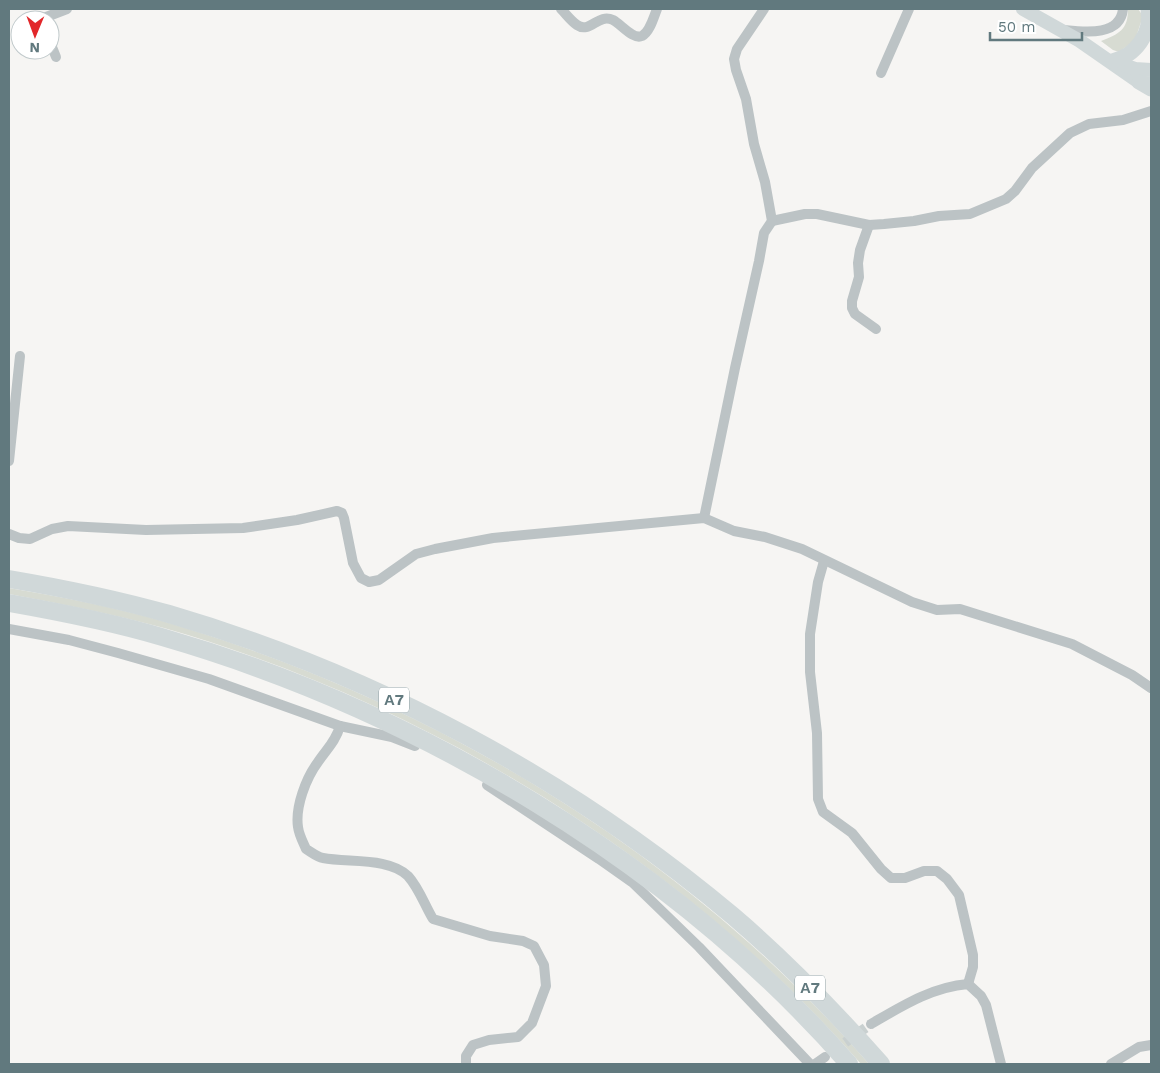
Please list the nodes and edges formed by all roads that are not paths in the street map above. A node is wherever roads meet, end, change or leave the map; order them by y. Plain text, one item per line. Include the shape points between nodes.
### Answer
1 (561, 9) edge
2 (657, 9) edge
3 (764, 9) edge
4 (909, 9) edge
5 (1023, 9) edge
6 (1123, 9) edge
7 (1148, 9) edge
8 (1062, 30) junction
9 (1106, 58) junction
10 (1151, 70) edge
11 (881, 73) dead end
12 (1147, 85) edge
13 (1151, 111) edge
14 (772, 221) junction
15 (868, 225) junction
16 (876, 329) dead end
17 (20, 356) dead end
18 (9, 461) edge
19 (704, 518) junction
20 (9, 534) edge
21 (824, 561) junction
22 (9, 579) edge
23 (9, 603) edge
24 (9, 629) edge
25 (1151, 688) edge
26 (340, 726) junction
27 (968, 984) junction
28 (871, 1024) tunnel mouth
29 (1151, 1045) edge
30 (825, 1058) tunnel mouth
31 (466, 1064) edge
32 (810, 1064) edge
33 (815, 1064) edge
34 (849, 1064) edge
35 (881, 1064) edge
36 (1001, 1064) edge
37 (1111, 1064) edge

1 - 2 street via 584,28 607,18 636,36 642,36
3 - 14 street via 737,49 734,59 746,99
4 - 11 street
5 - 8 main road
6 - 8 street via 1118,22 1106,29 1091,32
7 - 9 main road via 1148,23 1142,40 1128,56
8 - 9 main road
9 - 10 main road via 1127,67
9 - 12 main road
13 - 15 street via 1123,120 1089,124 1070,133 1032,168 1015,191 996,204 970,214
14 - 15 street via 818,214
14 - 19 street via 764,233
15 - 16 street via 860,250 859,277 852,308 854,314
17 - 18 street
19 - 20 street via 493,538 434,549 416,554 379,580 369,582 361,578 353,563 344,518 337,511 243,528 146,530 68,526 56,527 27,540
19 - 21 street via 734,531 802,549
21 - 25 street via 912,602 937,610 960,609 1072,644
21 - 27 street via 810,634 818,799 823,812 852,833 892,878 937,871 947,879 959,895 973,955
22 - 35 highway, Α7 via 168,614 276,650 375,690 442,722 612,824 668,865 728,912 802,980
23 - 34 highway, Α7 via 162,637 266,671 365,712 431,744 544,809 679,903 784,995
24 - 26 street via 69,640 172,668
26 - 31 street via 332,745 308,779 300,800 298,827 306,850 321,858 394,867 408,876 433,919 490,936 523,941 534,946 544,965 546,986 532,1023 518,1037 473,1045 466,1056
26 - 32 street via 392,737 440,758 513,801 633,883
27 - 28 street via 933,991
27 - 36 street via 986,1005
29 - 37 street via 1139,1047
30 - 33 street

